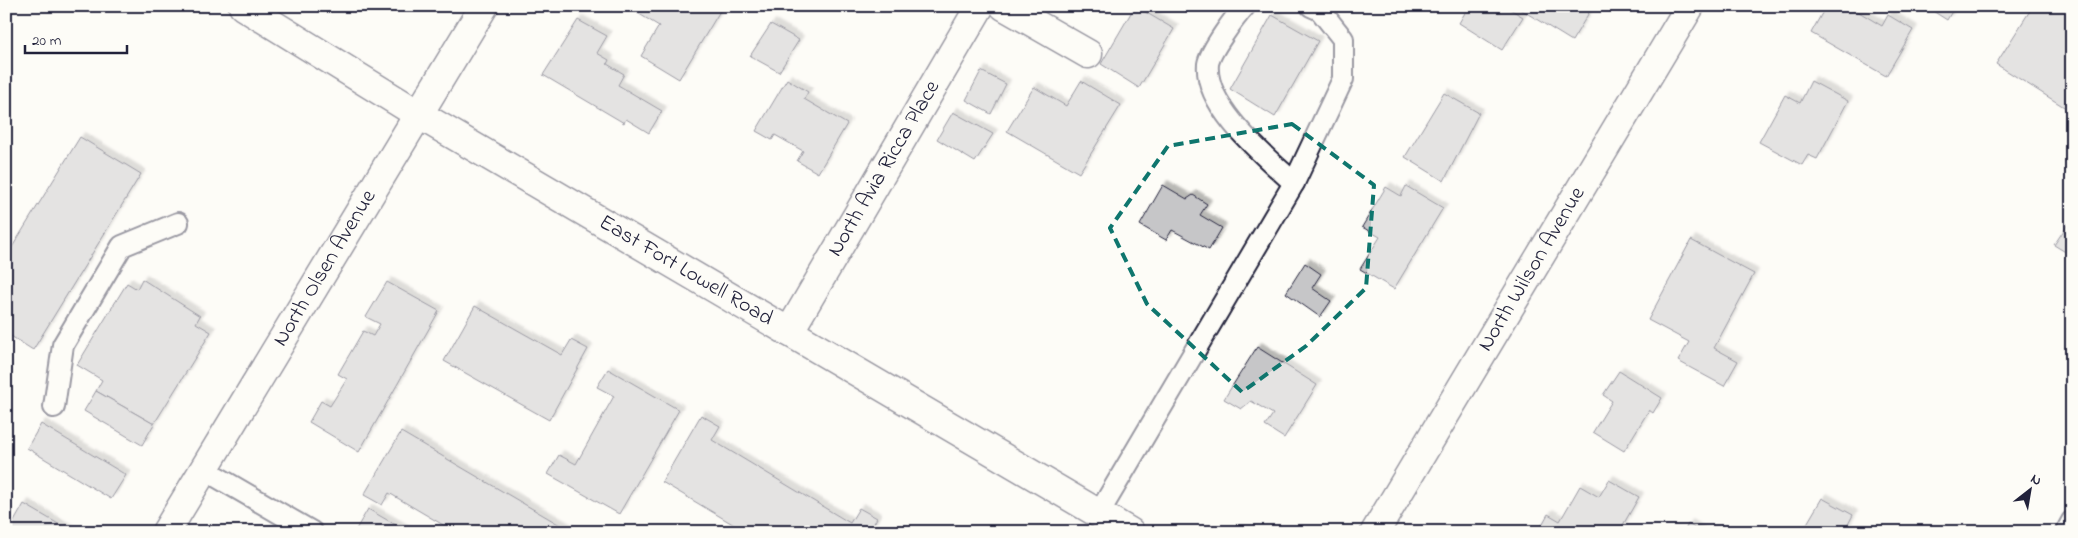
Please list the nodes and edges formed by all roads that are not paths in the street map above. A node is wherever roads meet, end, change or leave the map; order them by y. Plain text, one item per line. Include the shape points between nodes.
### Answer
1 (243, 6) edge
2 (484, 6) edge
3 (980, 6) edge
4 (1004, 6) edge
5 (1245, 6) edge
6 (1311, 6) edge
7 (1690, 6) edge
8 (1088, 54) dead end
9 (418, 114) junction
10 (1294, 183) junction
11 (178, 223) dead end
12 (790, 332) junction
13 (54, 407) dead end
14 (205, 470) junction
15 (1098, 513) junction
16 (2072, 521) edge
17 (166, 532) edge
18 (312, 532) edge
19 (1130, 532) edge
20 (1375, 532) edge
21 (2066, 532) edge

1 - 9 street, East Fort Lowell Road
2 - 9 street, North Olsen Avenue
3 - 12 street, North Avia Ricca Place
4 - 8 street
5 - 10 lane via 1232,20 1208,64 1210,83 1224,114
6 - 10 lane via 1320,10 1343,39 1343,79
7 - 20 street, North Wilson Avenue
9 - 12 street, East Fort Lowell Road
9 - 14 street, North Olsen Avenue
10 - 15 lane
11 - 13 lane via 122,246 64,345
12 - 15 street, East Fort Lowell Road
14 - 17 street, North Olsen Avenue
14 - 18 lane
15 - 19 street, East Fort Lowell Road
16 - 21 lane

